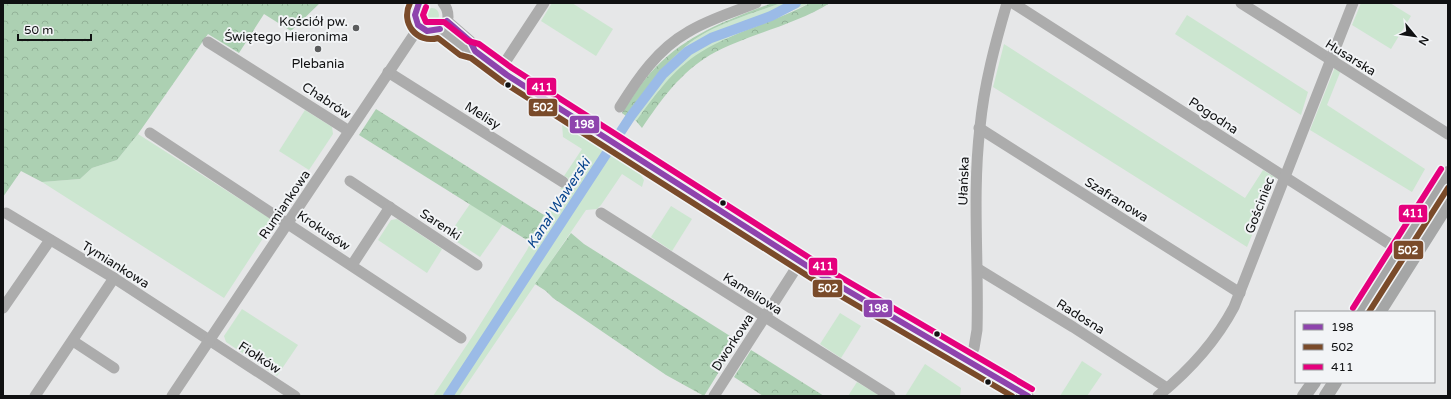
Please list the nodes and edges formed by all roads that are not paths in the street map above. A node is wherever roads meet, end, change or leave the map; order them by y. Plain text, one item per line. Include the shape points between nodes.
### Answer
1 (419, 3) edge
2 (443, 3) edge
3 (544, 3) edge
4 (756, 3) edge
5 (1007, 3) edge
6 (1013, 3) edge
7 (1241, 3) edge
8 (1353, 3) edge
9 (444, 25) junction
10 (419, 27) junction
11 (208, 42) dead end
12 (1331, 61) junction
13 (500, 70) junction
14 (388, 72) junction
15 (620, 107) dead end
16 (979, 128) junction
17 (349, 131) junction
18 (150, 133) dead end
19 (1448, 134) edge
20 (1448, 173) edge
21 (1285, 177) junction
22 (350, 181) dead end
23 (563, 182) dead end
24 (1448, 203) edge
25 (390, 207) junction
26 (601, 213) dead end
27 (6, 214) dead end
28 (289, 223) junction
29 (50, 240) junction
30 (1399, 250) junction
31 (800, 262) junction
32 (352, 265) junction
33 (477, 265) dead end
34 (978, 269) junction
35 (114, 278) junction
36 (1240, 293) junction
37 (3, 307) edge
38 (1361, 311) edge
39 (1380, 311) edge
40 (765, 317) junction
41 (461, 338) dead end
42 (73, 341) junction
43 (210, 341) junction
44 (968, 361) junction
45 (114, 368) dead end
46 (1313, 383) edge
47 (1334, 383) edge
48 (1168, 388) junction
49 (35, 396) edge
50 (172, 396) edge
51 (295, 396) edge
52 (714, 396) edge
53 (890, 396) edge
54 (1028, 396) edge
55 (1158, 396) edge
56 (1304, 396) edge
57 (1326, 396) edge

1 - 10 street via 414,12
2 - 9 street via 447,10
3 - 13 street
4 - 15 street via 687,32 657,55 636,80
5 - 16 street, Ułańska via 989,70
6 - 21 street, Pogodna
7 - 12 street, Husarska
8 - 12 street, Gościniec
9 - 10 street via 429,32
9 - 13 street via 470,41 474,51
10 - 14 street, Rumiankowa
11 - 17 street, Chabrów
12 - 19 street, Husarska
12 - 21 street, Gościniec
13 - 31 street
14 - 17 street, Rumiankowa
14 - 23 street, Melisy
16 - 34 street, Ułańska via 976,217
16 - 36 street, Szafranowa
17 - 28 street, Rumiankowa
18 - 28 street, Krokusów
20 - 30 main road
21 - 30 street, Pogodna
21 - 36 street, Gościniec
22 - 25 street, Sarenki
24 - 39 main road
25 - 32 street
25 - 33 street, Sarenki
26 - 40 street, Kameliowa
27 - 29 street, Tymiankowa
28 - 32 street, Krokusów
28 - 43 street, Rumiankowa
29 - 35 street, Tymiankowa
29 - 37 street
30 - 38 main road
31 - 40 street, Dworkowa
31 - 44 street
32 - 41 street, Krokusów
34 - 44 street, Ułańska via 977,334
34 - 48 street, Radosna
35 - 42 street
35 - 43 street, Tymiankowa
36 - 48 street, Gościniec via 1215,339 1196,362
40 - 52 street, Dworkowa
40 - 53 street, Kameliowa
42 - 45 street
42 - 49 street
43 - 50 street, Rumiankowa
43 - 51 street, Fiołków
44 - 54 street
46 - 56 main road
47 - 57 main road
48 - 55 street, Gościniec

